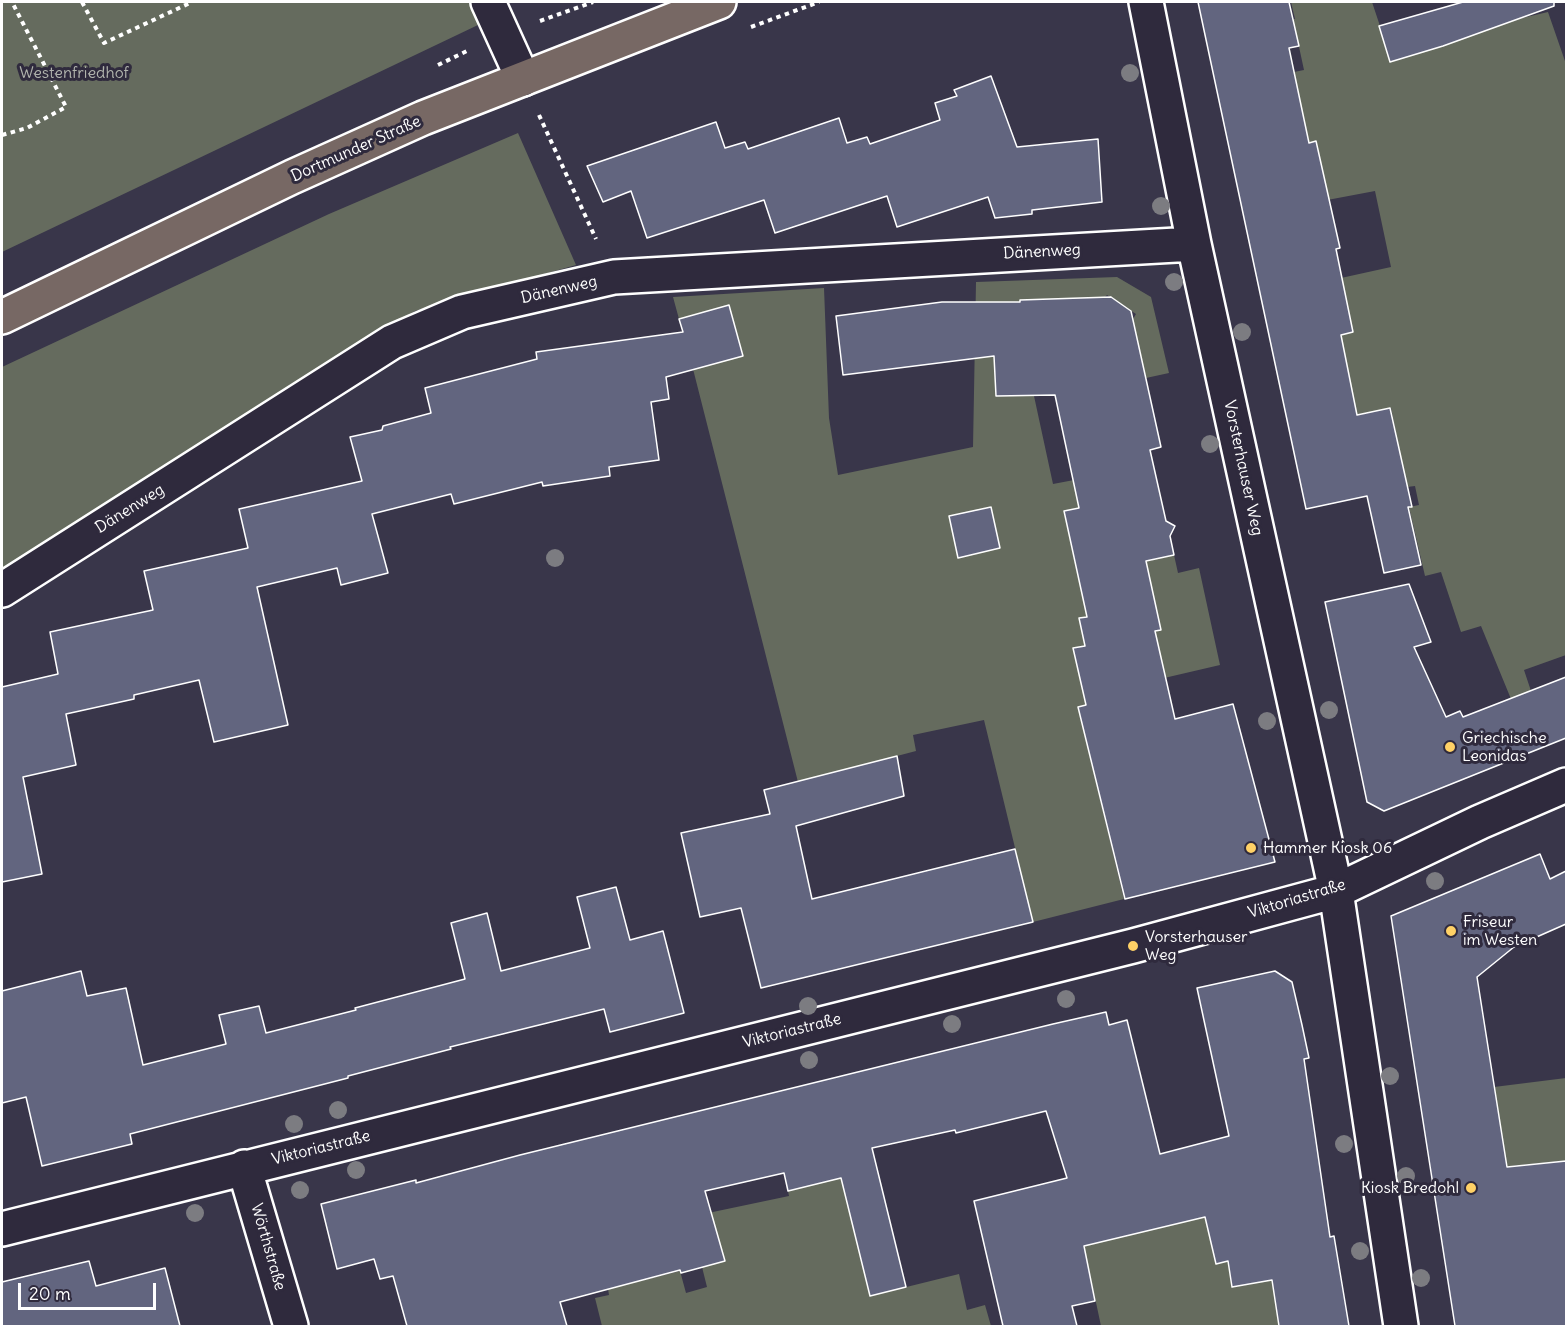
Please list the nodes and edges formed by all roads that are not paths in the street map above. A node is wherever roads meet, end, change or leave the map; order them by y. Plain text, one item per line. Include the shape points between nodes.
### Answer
1 (488, 2) edge
2 (719, 2) edge
3 (1146, 2) edge
4 (523, 79) junction
5 (1194, 244) junction
6 (2, 317) edge
7 (2, 590) edge
8 (1566, 784) edge
9 (1336, 891) junction
10 (244, 1167) junction
11 (2, 1229) edge
12 (291, 1326) edge
13 (1401, 1326) edge

1 - 4 street
2 - 4 main road, Dortmunder Straße
3 - 5 street, Vorsterhauser Weg
4 - 6 main road, Dortmunder Straße via 423,118 292,177
5 - 7 street, Dänenweg via 614,277 462,312 392,342
5 - 9 street, Vorsterhauser Weg
8 - 9 street, Viktoriastraße
9 - 10 street, Viktoriastraße via 1133,946
9 - 13 street, Vorsterhauser Weg
10 - 11 street, Viktoriastraße
10 - 12 street, Wörthstraße

